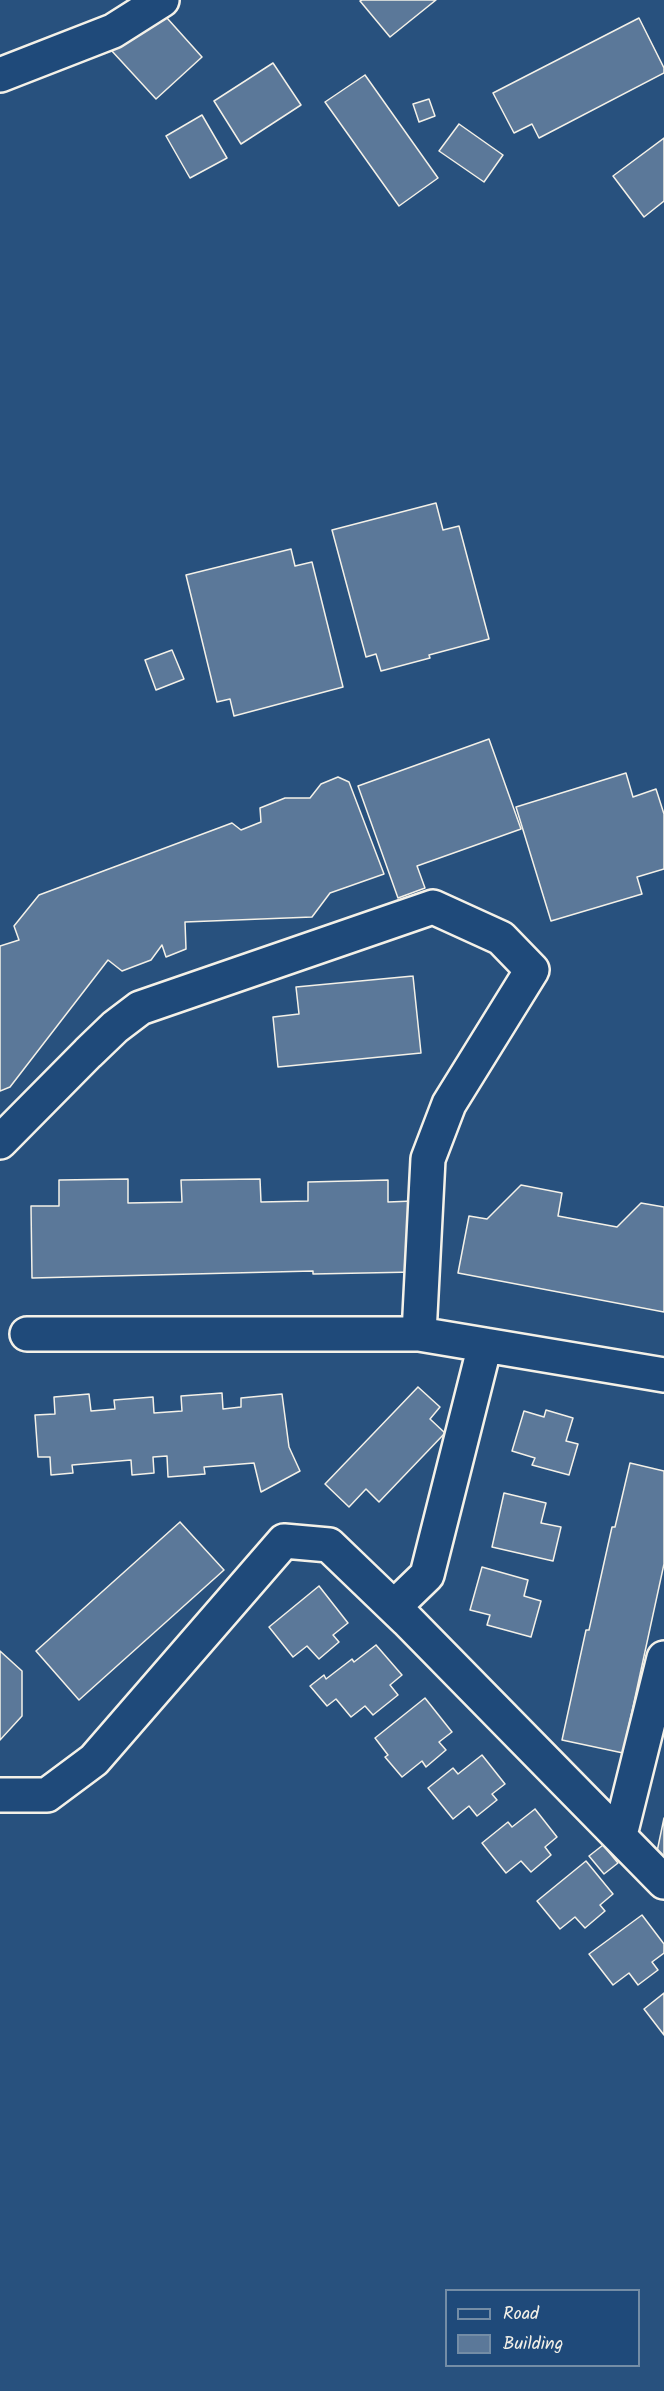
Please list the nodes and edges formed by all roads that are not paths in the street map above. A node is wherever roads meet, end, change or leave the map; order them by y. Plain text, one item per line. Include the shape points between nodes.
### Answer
1 (162, 0) edge
2 (0, 75) edge
3 (0, 1142) edge
4 (27, 1334) dead end
5 (419, 1334) junction
6 (485, 1345) junction
7 (664, 1375) edge
8 (394, 1607) junction
9 (664, 1658) edge
10 (0, 1795) edge
11 (620, 1835) junction
12 (664, 1882) edge

1 - 2 street via 113,31
3 - 5 street via 88,1053 140,1008 433,907 501,938 532,970 449,1104 428,1159
4 - 5 street
5 - 6 street
6 - 7 street
6 - 8 street via 427,1575
8 - 10 street via 329,1545 284,1541 94,1760 47,1795
8 - 11 street
9 - 11 street
11 - 12 street

